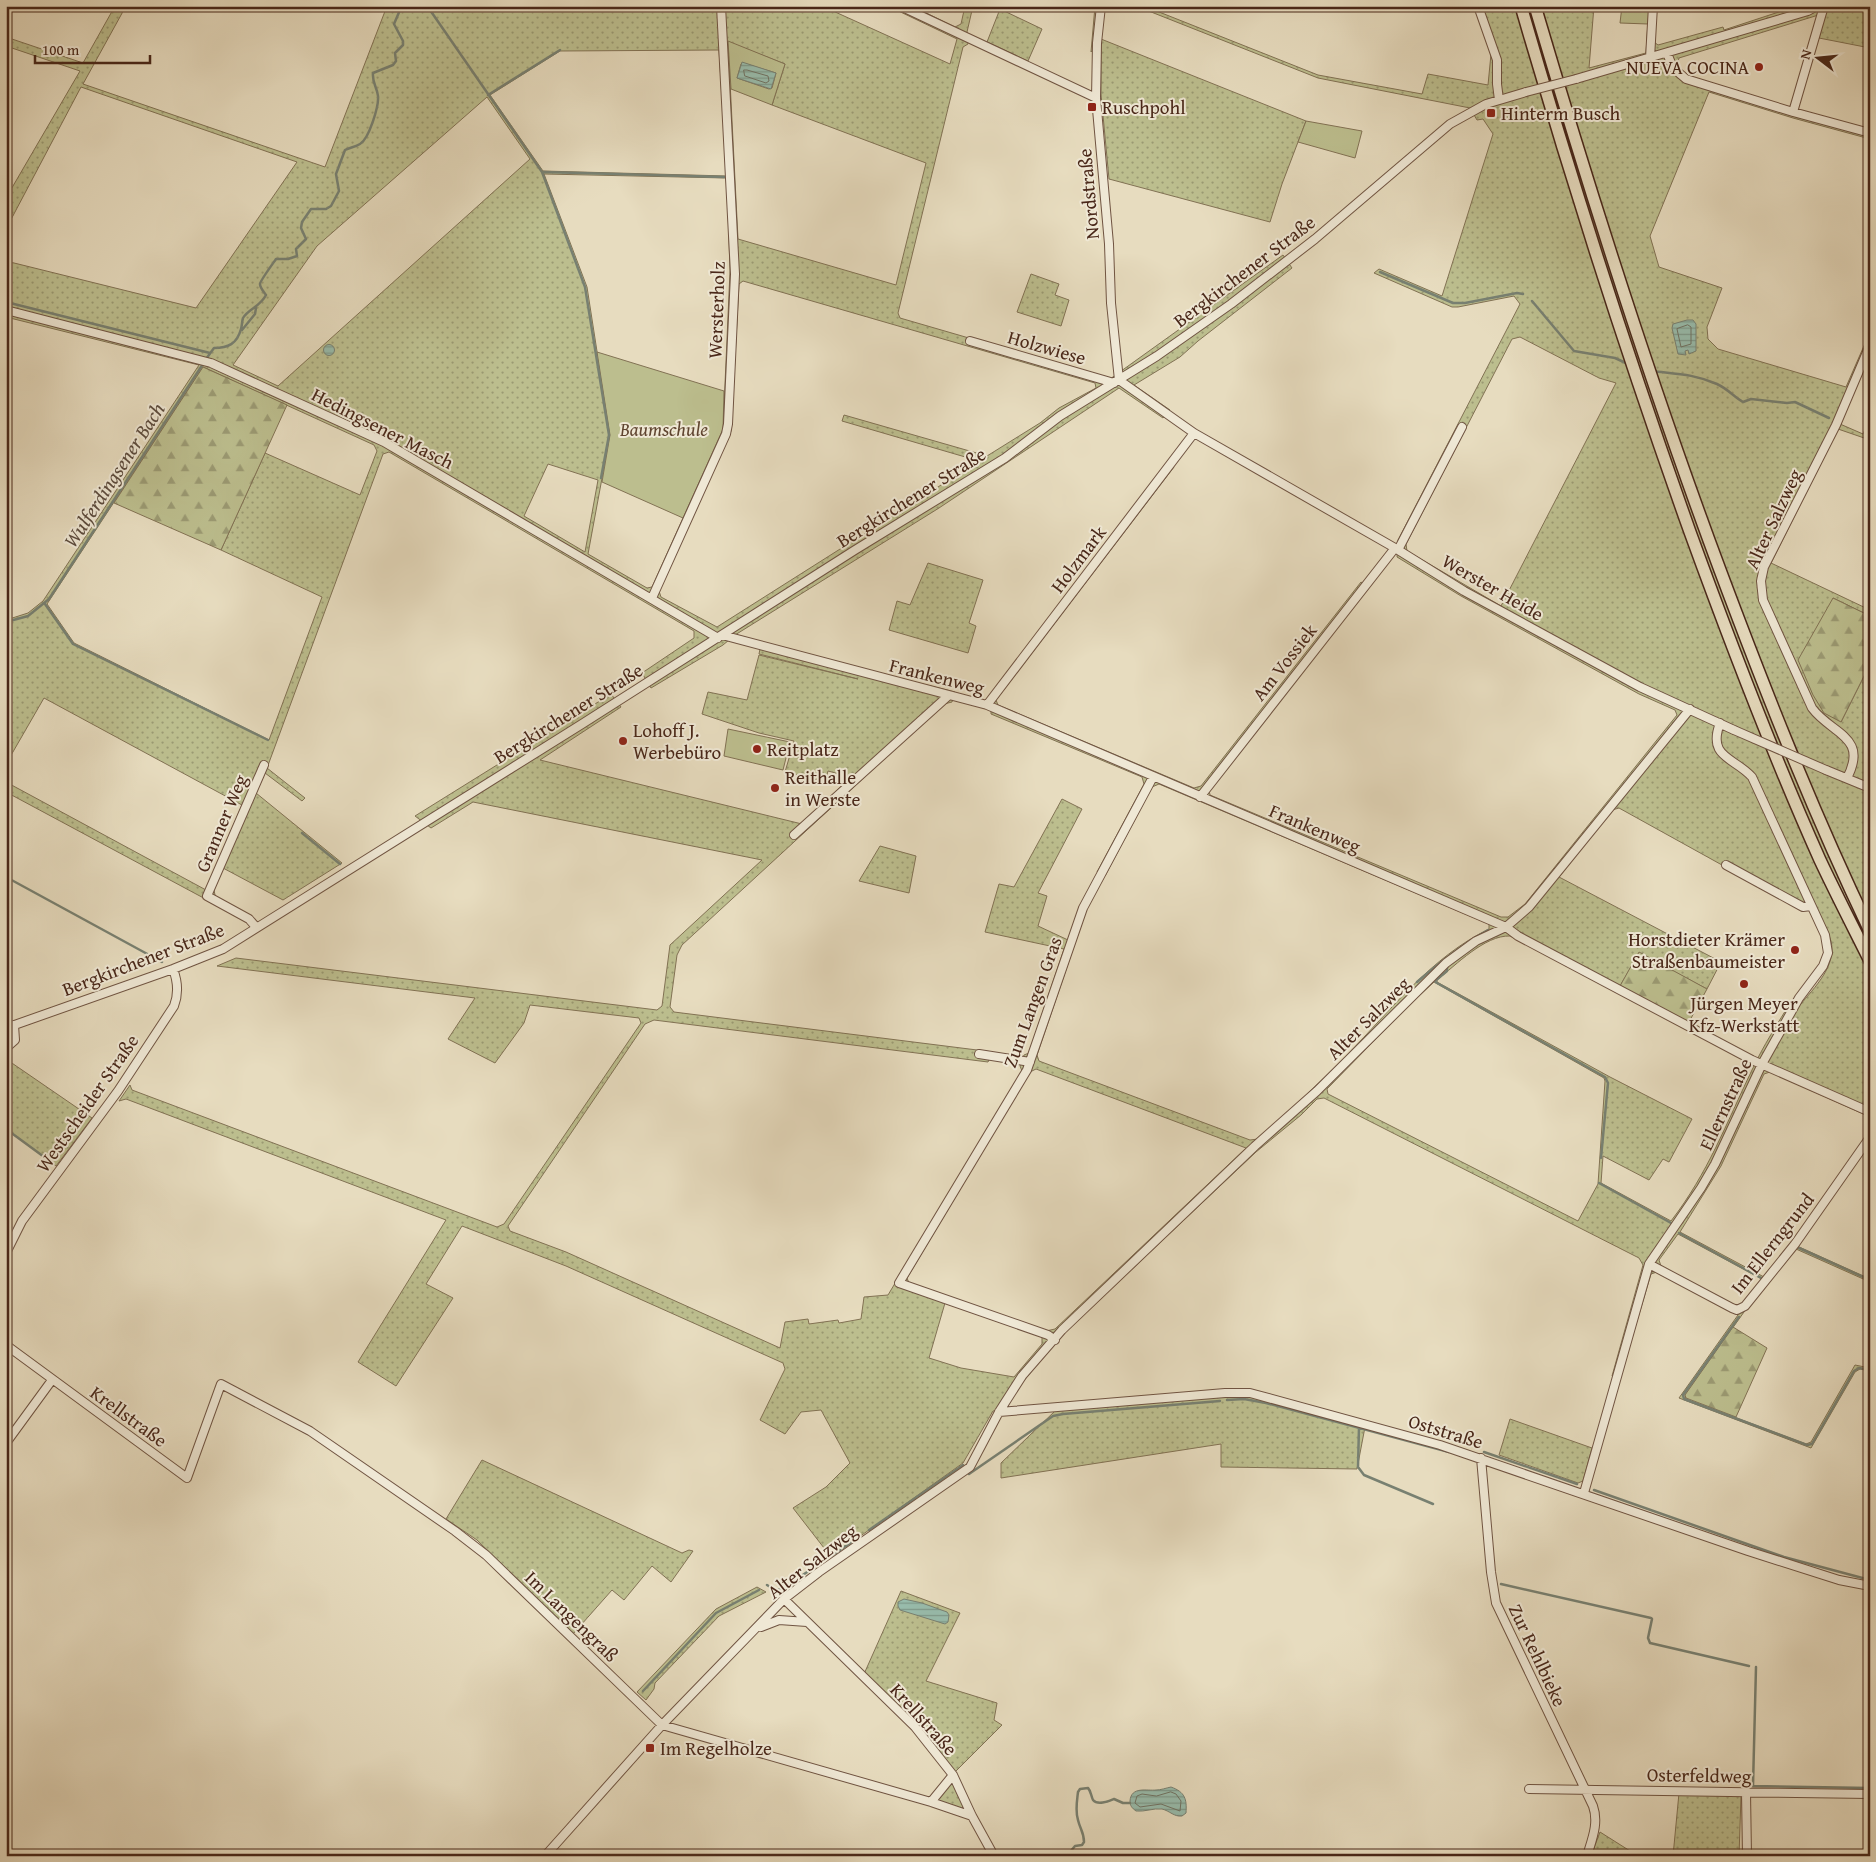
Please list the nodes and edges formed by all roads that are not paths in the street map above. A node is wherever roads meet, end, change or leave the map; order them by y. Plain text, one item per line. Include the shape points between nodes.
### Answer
1 (721, 6) edge
2 (900, 6) edge
3 (1101, 6) edge
4 (1478, 6) edge
5 (1521, 6) edge
6 (1535, 6) edge
7 (1653, 6) edge
8 (1817, 6) edge
9 (1824, 6) edge
10 (1667, 53) junction
11 (1650, 58) junction
12 (1096, 98) junction
13 (1499, 100) junction
14 (1793, 112) junction
15 (1870, 133) edge
16 (6, 310) edge
17 (970, 341) dead end
18 (1870, 345) edge
19 (1117, 381) junction
20 (1462, 426) dead end
21 (1194, 433) junction
22 (1396, 549) junction
23 (652, 598) junction
24 (720, 636) junction
25 (948, 696) junction
26 (987, 705) junction
27 (1690, 709) junction
28 (1720, 723) junction
29 (264, 765) dead end
30 (1153, 777) junction
31 (1847, 778) junction
32 (1870, 788) edge
33 (1200, 796) junction
34 (794, 836) dead end
35 (1726, 865) dead end
36 (1811, 906) junction
37 (256, 927) junction
38 (1506, 927) junction
39 (1870, 931) edge
40 (1870, 961) edge
41 (173, 969) junction
42 (10, 1026) edge
43 (6, 1048) edge
44 (979, 1054) dead end
45 (1030, 1062) junction
46 (1762, 1064) junction
47 (1870, 1112) edge
48 (1870, 1137) edge
49 (6, 1253) edge
50 (1650, 1264) junction
51 (1055, 1340) junction
52 (6, 1345) edge
53 (52, 1380) junction
54 (221, 1384) joint
55 (999, 1412) junction
56 (6, 1443) edge
57 (1481, 1458) junction
58 (1584, 1493) junction
59 (1870, 1586) edge
60 (784, 1599) junction
61 (807, 1622) junction
62 (757, 1629) junction
63 (662, 1725) junction
64 (952, 1775) junction
65 (1528, 1789) dead end
66 (1585, 1789) junction
67 (1746, 1792) junction
68 (1870, 1794) edge
69 (932, 1802) junction
70 (972, 1816) junction
71 (545, 1856) edge
72 (994, 1856) edge
73 (1587, 1856) edge
74 (1747, 1856) edge

1 - 23 street, Wersterholz via 734,274 728,424
2 - 12 street
3 - 12 street, Nordstraße
4 - 13 street via 1497,60
5 - 40 highway via 1564,156 1637,381 1715,600 1821,862
6 - 39 highway via 1599,216 1693,497 1784,738
7 - 11 street
8 - 10 street, Bergkirchener Straße
9 - 14 street
10 - 11 street, Bergkirchener Straße
10 - 14 street via 1673,68 1686,80
11 - 13 street, Bergkirchener Straße, bridge
12 - 19 street, Nordstraße
13 - 19 street, Bergkirchener Straße via 1476,108 1450,124 1280,267
14 - 15 street
16 - 23 street, Hedingsener Masch via 211,362 384,442
17 - 19 street, Holzwiese
18 - 31 street, Alter Salzweg via 1836,425 1764,567 1761,581 1763,600 1812,708 1820,719 1846,737 1853,752 1852,768
19 - 21 street, Werster Heide
19 - 24 street, Bergkirchener Straße via 1060,416 1005,458
20 - 22 street, Am Vossiek
21 - 22 street, Werster Heide
21 - 26 street, Holzmark
22 - 27 street, Werster Heide via 1464,591 1640,687
22 - 33 street, Am Vossiek
23 - 24 street, Hedingsener Masch
24 - 25 street, Frankenweg
24 - 37 street, Bergkirchener Straße
25 - 26 street, Frankenweg
25 - 34 street
26 - 30 street, Frankenweg
27 - 28 street, Werster Heide
27 - 38 street, Alter Salzweg via 1529,907
28 - 31 street, Werster Heide, bridge
28 - 36 street, Ellernstraße via 1716,739 1718,746 1723,756 1752,777
29 - 37 street, Granner Weg via 207,896 249,919
30 - 33 street, Frankenweg
30 - 45 street, Zum Langen Gras via 1083,908
31 - 32 street, Werster Heide
33 - 38 street, Frankenweg
35 - 36 street via 1803,907
36 - 46 street, Ellernstraße via 1825,935 1827,960 1799,998
37 - 41 street, Bergkirchener Straße via 223,948
38 - 46 street, Frankenweg
38 - 51 street, Alter Salzweg via 1476,941 1446,963 1317,1091 1254,1146
41 - 42 street, Bergkirchener Straße
41 - 49 street, Westscheider Straße via 179,995 174,1006 118,1092 22,1221
42 - 43 street, Bergkirchener Straße via 15,1040
44 - 45 street
45 - 51 street, Zum Langen Gras via 899,1283
46 - 47 street, Frankenweg
46 - 50 street, Ellernstraße via 1715,1164
48 - 50 street, Im Ellerngrund via 1795,1244 1745,1306 1737,1310 1732,1308
50 - 58 street, Ellernstraße
51 - 55 street, Alter Salzweg via 1022,1376
52 - 53 street, Krellstraße
53 - 54 street, Krellstraße via 187,1478
53 - 56 street
54 - 63 street, Im Langengraß via 310,1431 463,1537 486,1555
55 - 57 street, Oststraße via 1250,1393
55 - 60 street, Alter Salzweg via 970,1467
57 - 58 street, Oststraße
57 - 66 street, Zur Rehlbieke via 1496,1603
58 - 59 street, Oststraße via 1783,1562
60 - 61 street, Krellstraße
60 - 62 street, Alter Salzweg
61 - 62 street via 779,1620
61 - 64 street, Krellstraße via 915,1727
62 - 63 street, Alter Salzweg
63 - 69 street, Im Langengraß
63 - 71 street, Alter Salzweg
64 - 69 street
64 - 70 street, Krellstraße
65 - 66 street, Osterfeldweg
66 - 67 street, Osterfeldweg
66 - 73 street, Zur Rehlbieke via 1596,1816
67 - 68 street, Osterfeldweg
67 - 74 street
69 - 70 street, Im Langengraß
70 - 72 street, Krellstraße

